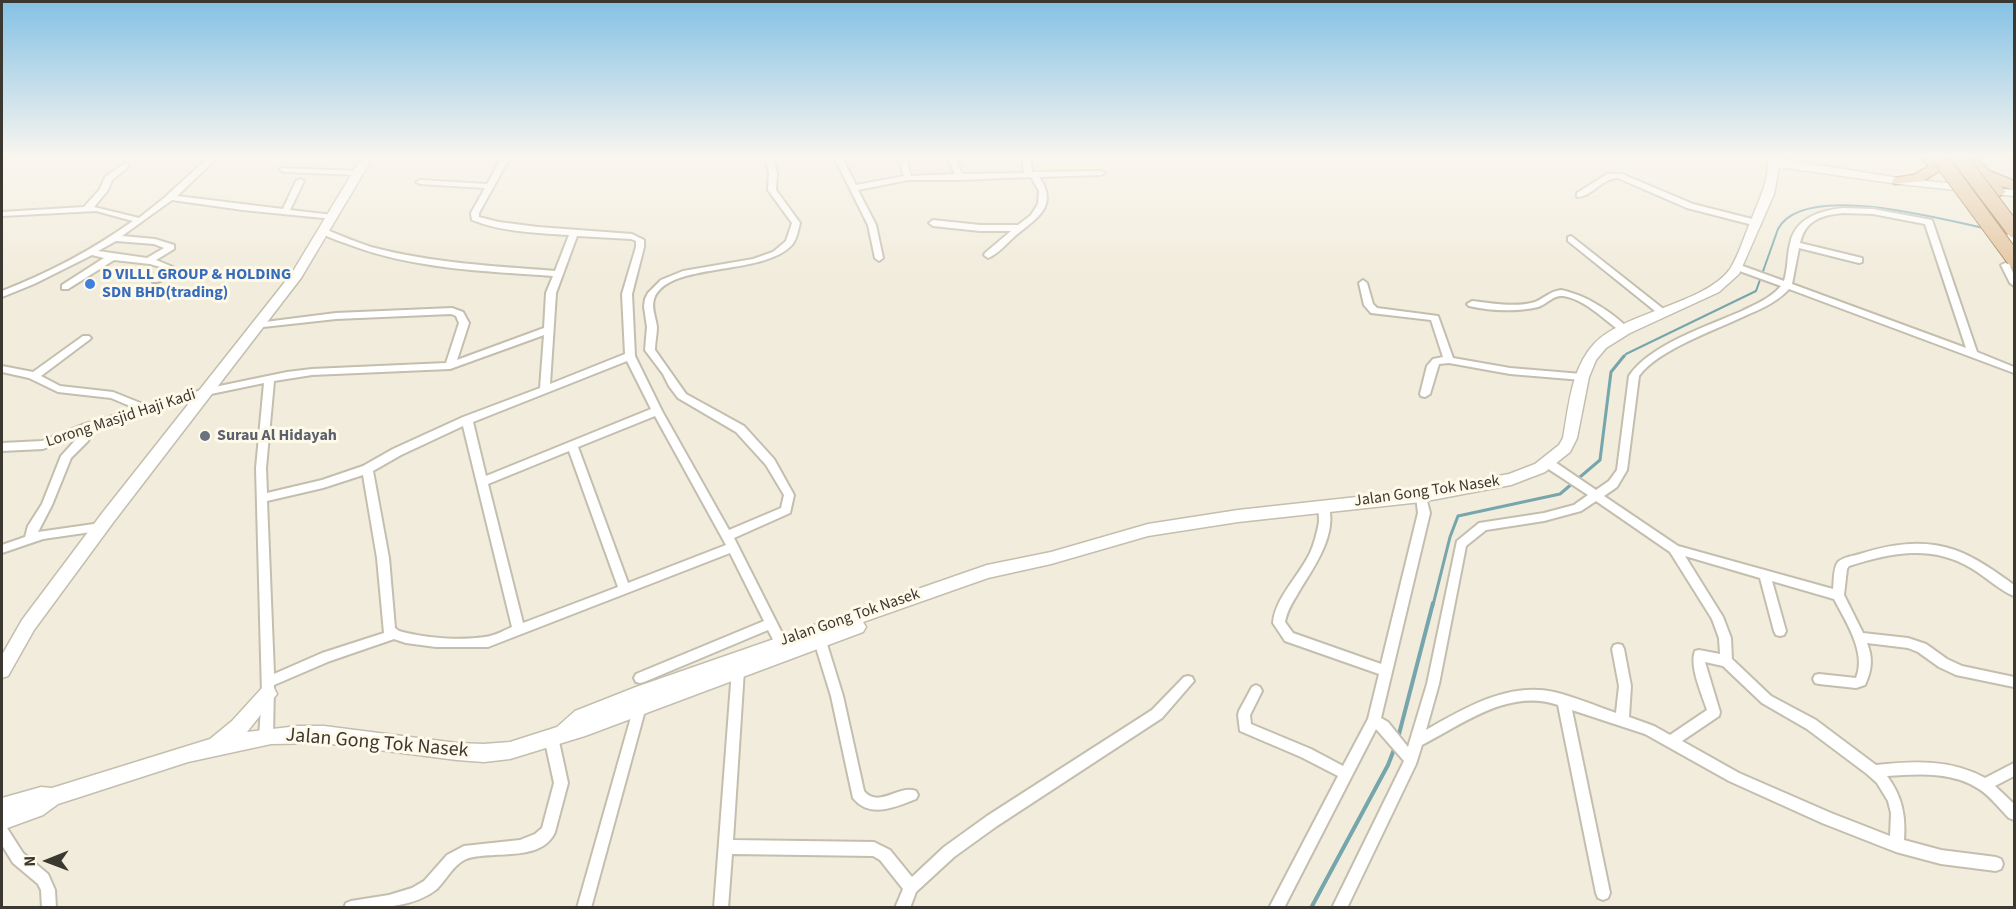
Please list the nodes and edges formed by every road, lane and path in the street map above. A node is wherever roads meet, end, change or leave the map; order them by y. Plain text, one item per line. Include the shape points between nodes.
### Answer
1 (96, 199) edge
2 (167, 199) edge
3 (186, 199) edge
4 (291, 199) edge
5 (343, 199) edge
6 (481, 199) edge
7 (779, 199) edge
8 (860, 199) edge
9 (1044, 199) edge
10 (1674, 199) edge
11 (1765, 199) edge
12 (1963, 199) edge
13 (1981, 199) edge
14 (1993, 199) edge
15 (1999, 199) edge
16 (87, 209) junction
17 (286, 211) junction
18 (3, 215) edge
19 (333, 217) junction
20 (138, 220) junction
21 (933, 223) dead end
22 (1757, 223) junction
23 (1021, 228) junction
24 (2013, 231) edge
25 (324, 232) junction
26 (574, 234) junction
27 (113, 238) junction
28 (1571, 238) dead end
29 (1794, 244) junction
30 (91, 252) junction
31 (988, 255) dead end
32 (111, 258) junction
33 (879, 258) dead end
34 (148, 261) junction
35 (1859, 261) dead end
36 (2014, 261) edge
37 (1737, 267) junction
38 (557, 274) junction
39 (156, 280) dead end
40 (1782, 282) junction
41 (1363, 283) dead end
42 (2014, 283) edge
43 (65, 287) dead end
44 (2, 294) edge
45 (1472, 304) dead end
46 (1663, 313) junction
47 (257, 326) junction
48 (548, 330) junction
49 (1625, 330) junction
50 (86, 338) dead end
51 (1973, 354) junction
52 (630, 356) junction
53 (1449, 360) junction
54 (450, 366) junction
55 (2, 369) edge
56 (2014, 370) edge
57 (34, 376) junction
58 (1582, 377) junction
59 (269, 379) junction
60 (545, 388) junction
61 (206, 392) junction
62 (1425, 394) dead end
63 (148, 410) junction
64 (657, 411) junction
65 (467, 420) junction
66 (89, 427) junction
67 (572, 446) junction
68 (2, 447) edge
69 (1548, 463) junction
70 (367, 469) junction
71 (483, 482) junction
72 (1597, 495) junction
73 (1421, 496) junction
74 (263, 498) junction
75 (1324, 507) junction
76 (101, 527) junction
77 (30, 538) junction
78 (729, 542) junction
79 (2, 549) edge
80 (1674, 549) junction
81 (1007, 569) junction
82 (1764, 576) junction
83 (624, 588) junction
84 (2014, 591) edge
85 (1838, 595) junction
86 (771, 623) junction
87 (519, 631) junction
88 (1780, 631) dead end
89 (392, 635) junction
90 (1858, 637) junction
91 (820, 641) junction
92 (781, 643) junction
93 (803, 647) junction
94 (1618, 649) dead end
95 (769, 658) junction
96 (1726, 661) junction
97 (738, 670) junction
98 (2, 671) edge
99 (1387, 671) junction
100 (1819, 679) dead end
101 (1188, 681) dead end
102 (2014, 682) edge
103 (268, 688) junction
104 (1256, 691) dead end
105 (641, 692) junction
106 (1564, 701) junction
107 (1622, 720) junction
108 (1379, 723) junction
109 (557, 734) junction
110 (266, 737) junction
111 (1418, 741) junction
112 (1672, 741) junction
113 (212, 748) junction
114 (1411, 760) junction
115 (2014, 769) edge
116 (1876, 771) junction
117 (1346, 774) junction
118 (1984, 785) junction
119 (910, 795) dead end
120 (2014, 813) edge
121 (2, 823) edge
122 (1896, 844) junction
123 (726, 847) junction
124 (1996, 864) dead end
125 (911, 887) junction
126 (1602, 893) dead end
127 (49, 908) edge
128 (351, 908) edge
129 (584, 908) edge
130 (721, 908) edge
131 (903, 908) edge
132 (1276, 908) edge
133 (1339, 908) edge

1 - 16 street
2 - 20 street
3 - 17 street
4 - 17 street
5 - 19 main road
6 - 26 street via 474,213 477,219
7 - 78 street via 796,223 795,233 782,250 756,261 680,274 656,288 649,301 650,350 672,384 693,404 740,429 775,468 789,495 786,510
8 - 33 street via 872,225
9 - 23 street via 1038,214
10 - 22 street
11 - 22 main road, Jalan Gong Tok Nasek
12 - 36 main road, bridge
13 - 24 street via 1994,217
14 - 24 main road, bridge
15 - 24 street
16 - 18 street
16 - 20 street
17 - 19 street
19 - 25 main road
20 - 27 street
21 - 23 street
22 - 37 main road, Jalan Gong Tok Nasek
23 - 31 street
25 - 38 street via 403,256
25 - 47 main road
26 - 38 street
26 - 52 street via 639,240 627,294
27 - 30 street
27 - 34 street via 171,247
28 - 46 street
29 - 35 street
29 - 40 street
29 - 51 street via 1800,228 1826,213 1859,212 1929,222
30 - 32 street
30 - 44 street
32 - 34 street
32 - 43 street
34 - 39 street via 169,267
36 - 42 street via 2005,265
37 - 40 street
37 - 46 main road, Jalan Gong Tok Nasek via 1714,289
38 - 48 street
40 - 51 street
40 - 72 street via 1778,295 1759,307 1686,340 1638,368 1622,470
41 - 53 street via 1374,311 1435,318
45 - 49 street via 1527,305 1543,302 1552,294 1564,294 1588,303
46 - 49 main road, Jalan Gong Tok Nasek
47 - 54 street via 336,316 452,311 460,314 464,322
47 - 61 main road
48 - 54 street, Lorong Masjid Haji Kadi
48 - 60 street
49 - 58 main road, Jalan Gong Tok Nasek via 1601,345
50 - 57 street
51 - 56 street
52 - 60 street
52 - 64 street
53 - 58 street via 1510,371
53 - 62 street via 1436,361 1432,366
54 - 59 street, Lorong Masjid Haji Kadi via 312,372
55 - 57 street
57 - 63 street via 58,389 105,393
58 - 69 main road, Jalan Gong Tok Nasek via 1570,438
59 - 61 street, Lorong Masjid Haji Kadi
59 - 74 street via 261,468
60 - 65 street
61 - 63 street, Lorong Masjid Haji Kadi
61 - 76 main road
63 - 66 street, Lorong Masjid Haji Kadi
64 - 67 street
64 - 78 street
65 - 70 street
65 - 71 street
66 - 68 street, Lorong Masjid Haji Kadi via 43,445
66 - 77 street via 66,456
67 - 71 street
67 - 83 street
69 - 72 street
69 - 73 main road, Jalan Gong Tok Nasek via 1511,479
70 - 74 street
70 - 89 street
71 - 87 street
72 - 80 street
72 - 111 street via 1563,513 1483,526 1461,544
73 - 75 main road, Jalan Gong Tok Nasek
73 - 99 street via 1424,513
74 - 103 street
75 - 81 main road, Jalan Gong Tok Nasek via 1149,530
75 - 99 street via 1324,534 1282,610 1279,623 1289,637
76 - 77 street
76 - 98 main road via 28,625
77 - 79 street
78 - 83 street
78 - 86 street
80 - 82 street
80 - 96 street via 1717,617 1725,638
81 - 91 main road, Jalan Gong Tok Nasek via 990,579
81 - 92 main road, Jalan Gong Tok Nasek via 957,581
82 - 85 street
82 - 88 street
83 - 87 street
84 - 85 street via 1953,553 1921,546 1845,563 1841,567
85 - 90 street
86 - 92 street
86 - 105 street
87 - 89 street via 474,644
89 - 103 street via 326,657
90 - 100 street via 1866,657 1861,681 1848,684
90 - 102 street via 1908,643 1960,671
91 - 93 main road, Jalan Gong Tok Nasek
91 - 119 street via 862,801 871,805
92 - 93 main road
92 - 95 main road
92 - 105 main road, Jalan Gong Tok Nasek
93 - 95 main road, Jalan Gong Tok Nasek
94 - 107 street via 1625,686
95 - 97 main road, Jalan Gong Tok Nasek
96 - 112 street via 1699,655 1714,712
96 - 116 street via 1774,705 1814,726
97 - 105 main road, Jalan Gong Tok Nasek
97 - 123 street
99 - 108 street
101 - 125 street via 1157,714 992,821 949,852
103 - 110 street
103 - 113 main road via 239,728
104 - 117 street via 1244,715 1245,727
105 - 109 main road, Jalan Gong Tok Nasek via 585,728
105 - 129 street
106 - 107 street
106 - 111 street via 1530,695 1502,699
106 - 126 street
107 - 112 street
108 - 114 street
108 - 117 street
109 - 110 main road, Jalan Gong Tok Nasek via 512,750 483,753 341,737
109 - 128 street via 561,783 548,832 542,839 523,846 463,853 417,894
110 - 113 main road, Jalan Gong Tok Nasek
111 - 114 street
112 - 122 street via 1743,781
113 - 121 main road, Jalan Gong Tok Nasek via 52,797
114 - 133 street
115 - 118 street
116 - 118 street via 1942,771
116 - 122 street via 1893,794 1899,826
117 - 132 street
118 - 120 street
121 - 127 street via 20,860 41,875 50,896
122 - 124 street via 1941,857
123 - 125 street via 874,849 885,855
123 - 130 street
125 - 131 street

